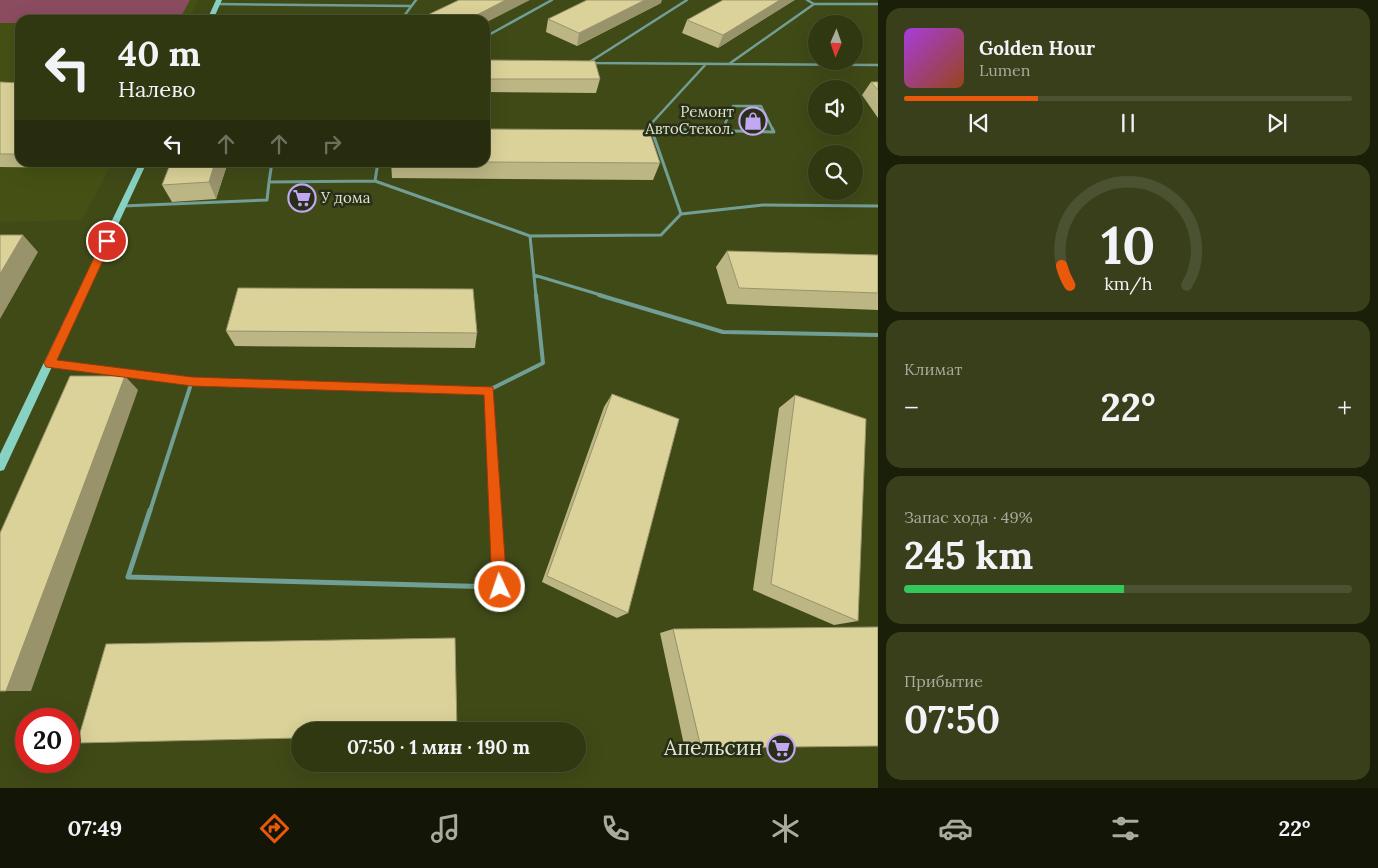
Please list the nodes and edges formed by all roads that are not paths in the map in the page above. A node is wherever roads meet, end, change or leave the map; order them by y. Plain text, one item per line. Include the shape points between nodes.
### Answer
1 (416, 0) edge
2 (552, 0) edge
3 (687, 0) edge
4 (807, 0) edge
5 (218, 2) edge
6 (814, 4) junction
7 (878, 4) edge
8 (411, 6) junction
9 (212, 15) edge
10 (405, 15) edge
11 (490, 34) edge
12 (579, 63) edge
13 (588, 63) junction
14 (706, 64) junction
15 (729, 64) junction
16 (878, 64) edge
17 (651, 127) junction
18 (142, 167) edge
19 (271, 167) edge
20 (377, 167) edge
21 (375, 181) junction
22 (269, 182) junction
23 (123, 206) junction
24 (878, 206) edge
25 (681, 214) junction
26 (530, 236) junction
27 (534, 276) junction
28 (878, 335) edge
29 (50, 363) junction
30 (192, 382) junction
31 (489, 390) junction
32 (0, 466) edge

1 - 8 lane
2 - 11 lane
3 - 13 lane
4 - 6 lane
5 - 8 lane
5 - 9 street
6 - 7 lane
6 - 15 lane
8 - 10 lane
12 - 13 lane
13 - 14 lane
14 - 15 lane
14 - 17 lane
15 - 16 lane
17 - 17 lane via 774,132 761,106 733,106 724,126
17 - 25 lane
18 - 23 street
19 - 22 lane
20 - 21 lane
21 - 22 lane
21 - 26 lane
22 - 23 lane via 267,200
23 - 29 street
24 - 25 lane via 763,205
25 - 26 lane via 661,235
26 - 27 lane
27 - 28 lane via 723,332
27 - 31 lane via 543,363
29 - 30 lane
29 - 32 street
30 - 31 lane
30 - 31 lane via 128,577 500,587

